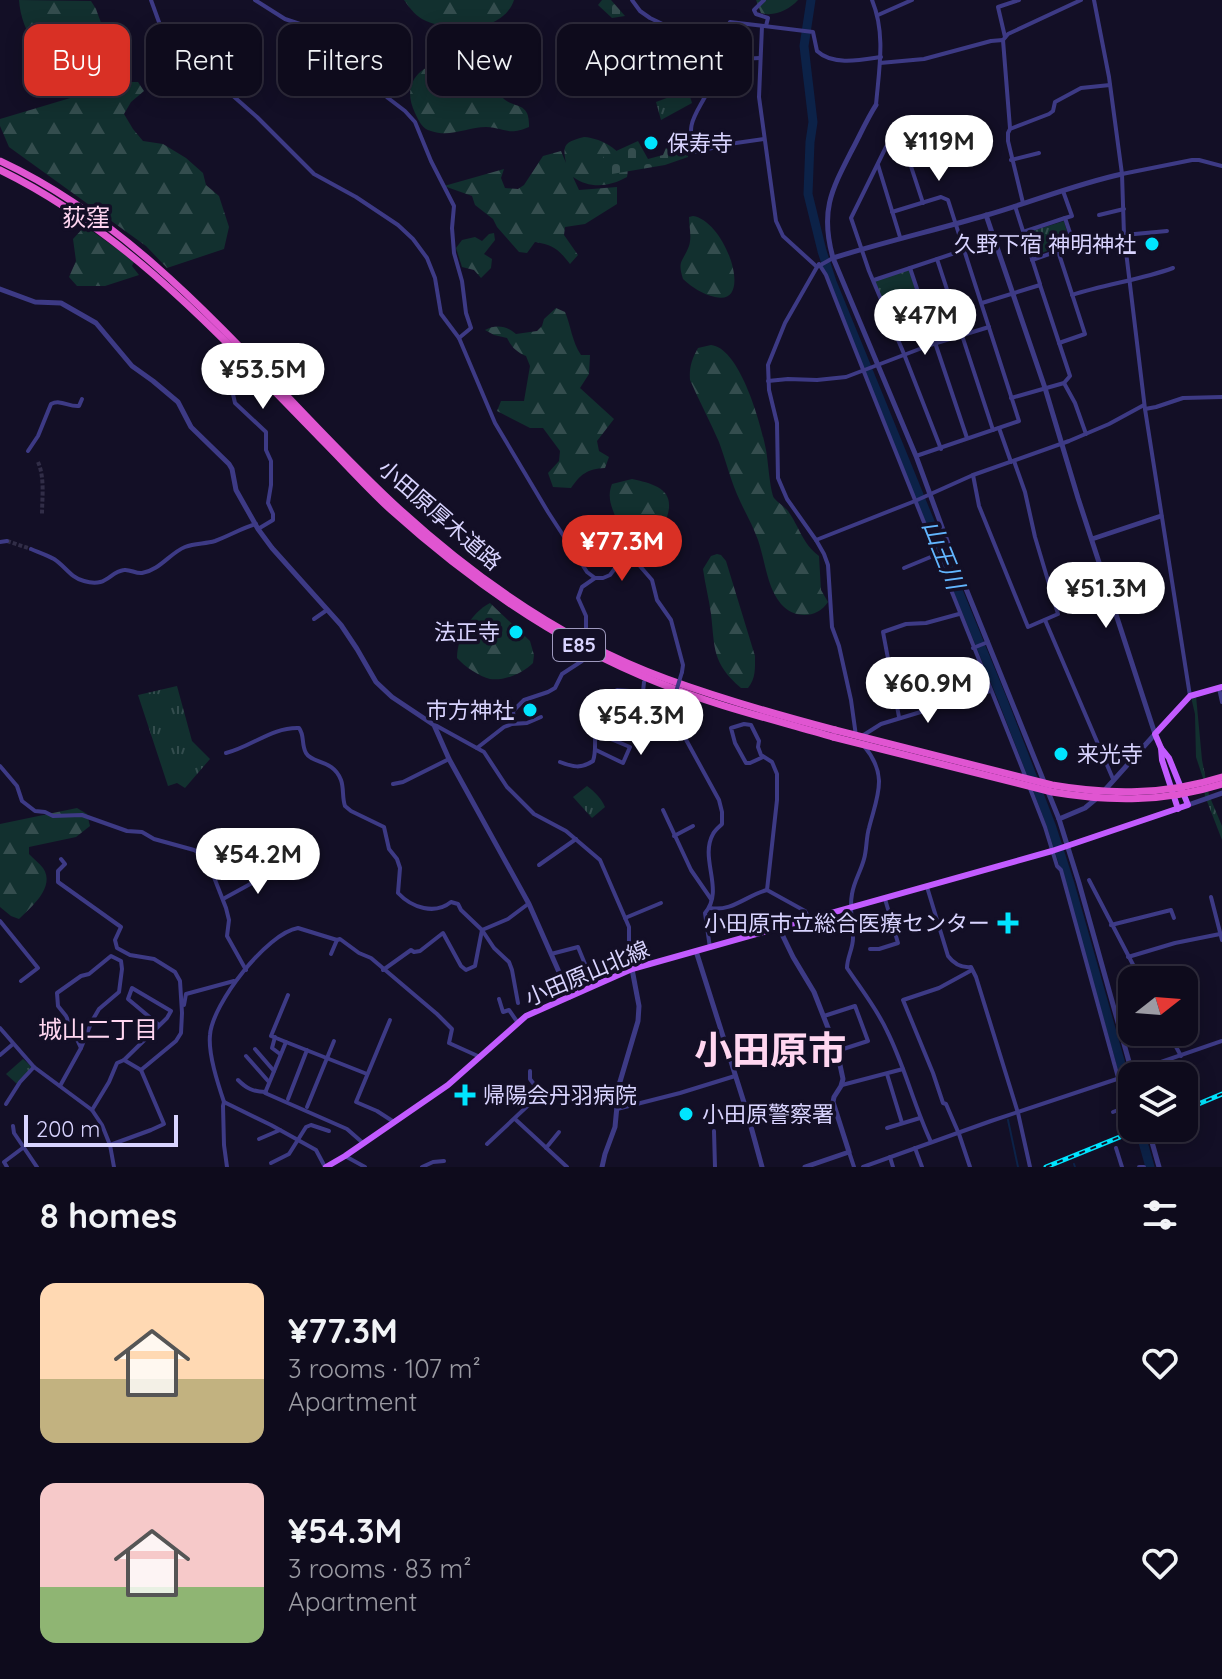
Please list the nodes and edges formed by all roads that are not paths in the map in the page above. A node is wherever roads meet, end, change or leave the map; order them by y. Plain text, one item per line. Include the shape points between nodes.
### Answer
1 (151, 0) edge
2 (255, 0) edge
3 (632, 0) edge
4 (764, 0) edge
5 (872, 0) edge
6 (912, 0) edge
7 (1019, 0) edge
8 (1081, 0) edge
9 (1094, 0) edge
10 (877, 15) junction
11 (663, 24) edge
12 (752, 25) edge
13 (764, 26) junction
14 (1004, 38) junction
15 (752, 58) edge
16 (760, 58) junction
17 (880, 60) junction
18 (1110, 85) junction
19 (706, 96) edge
20 (876, 105) joint
21 (1010, 129) junction
22 (927, 132) dead end
23 (764, 139) junction
24 (902, 139) junction
25 (1039, 153) dead end
26 (1011, 160) junction
27 (0, 161) edge
28 (878, 165) junction
29 (1222, 166) edge
30 (0, 172) edge
31 (1122, 174) junction
32 (1063, 191) junction
33 (923, 203) junction
34 (1023, 203) junction
35 (1015, 206) junction
36 (1124, 209) junction
37 (892, 212) junction
38 (986, 215) junction
39 (1099, 215) dead end
40 (1065, 218) junction
41 (955, 224) junction
42 (1167, 231) dead end
43 (1023, 232) junction
44 (1093, 234) dead end
45 (1124, 235) junction
46 (900, 237) junction
47 (1072, 239) junction
48 (862, 249) junction
49 (964, 250) junction
50 (1058, 251) junction
51 (833, 258) junction
52 (937, 259) junction
53 (1032, 260) junction
54 (819, 265) junction
55 (910, 268) junction
56 (1173, 268) dead end
57 (874, 280) junction
58 (1130, 281) junction
59 (1040, 285) junction
60 (0, 289) edge
61 (1014, 293) junction
62 (1072, 295) junction
63 (982, 303) junction
64 (989, 327) junction
65 (962, 335) junction
66 (459, 338) junction
67 (935, 343) junction
68 (1059, 343) junction
69 (229, 354) dead end
70 (904, 354) junction
71 (879, 365) junction
72 (863, 371) junction
73 (266, 378) junction
74 (768, 381) junction
75 (1064, 383) junction
76 (1045, 388) junction
77 (1222, 397) edge
78 (1011, 398) junction
79 (82, 399) dead end
80 (1145, 407) junction
81 (999, 428) junction
82 (993, 430) junction
83 (1086, 434) junction
84 (967, 438) junction
85 (1062, 443) junction
86 (941, 449) junction
87 (28, 451) dead end
88 (916, 456) junction
89 (1012, 461) junction
90 (973, 475) junction
91 (929, 494) junction
92 (915, 501) junction
93 (1161, 516) junction
94 (257, 526) junction
95 (1092, 539) junction
96 (816, 540) junction
97 (7, 541) dead end
98 (0, 542) edge
99 (31, 549) tunnel mouth
100 (950, 549) junction
101 (936, 554) junction
102 (904, 568) dead end
103 (595, 578) junction
104 (327, 610) junction
105 (959, 614) junction
106 (314, 619) dead end
107 (1045, 620) junction
108 (988, 642) junction
109 (973, 648) junction
110 (644, 682) dead end
111 (1220, 688) edge
112 (990, 691) junction
113 (1190, 696) junction
114 (1222, 702) edge
115 (541, 717) dead end
116 (899, 717) junction
117 (512, 724) junction
118 (595, 724) junction
119 (434, 725) junction
120 (681, 727) junction
121 (594, 732) junction
122 (834, 734) junction
123 (1155, 734) junction
124 (857, 740) junction
125 (477, 748) junction
126 (1161, 748) junction
127 (596, 750) junction
128 (226, 753) dead end
129 (763, 757) junction
130 (449, 759) junction
131 (560, 762) dead end
132 (0, 766) edge
133 (1222, 777) edge
134 (1114, 780) junction
135 (393, 784) dead end
136 (1222, 784) edge
137 (1222, 793) edge
138 (1188, 805) junction
139 (1178, 809) junction
140 (663, 810) dead end
141 (1059, 819) junction
142 (693, 826) dead end
143 (673, 836) junction
144 (576, 839) junction
145 (1065, 847) junction
146 (1052, 851) junction
147 (204, 857) junction
148 (220, 857) dead end
149 (61, 859) dead end
150 (539, 865) dead end
151 (252, 879) dead end
152 (1089, 880) dead end
153 (927, 887) junction
154 (767, 890) junction
155 (1211, 897) dead end
156 (223, 899) junction
157 (885, 899) junction
158 (712, 901) junction
159 (661, 903) dead end
160 (529, 904) junction
161 (710, 908) junction
162 (851, 908) junction
163 (625, 918) junction
164 (1174, 918) dead end
165 (810, 920) junction
166 (0, 921) edge
167 (1111, 925) junction
168 (779, 928) junction
169 (482, 930) junction
170 (1220, 934) edge
171 (337, 940) junction
172 (1222, 940) edge
173 (710, 948) junction
174 (870, 949) dead end
175 (696, 951) junction
176 (331, 954) dead end
177 (551, 954) junction
178 (1128, 957) junction
179 (1133, 966) edge
180 (632, 969) junction
181 (246, 970) junction
182 (383, 970) junction
183 (972, 970) junction
184 (21, 981) dead end
185 (234, 981) junction
186 (594, 986) junction
187 (288, 995) dead end
188 (571, 997) junction
189 (499, 999) dead end
190 (518, 1003) dead end
191 (182, 1013) junction
192 (824, 1016) junction
193 (390, 1020) dead end
194 (518, 1023) junction
195 (159, 1025) junction
196 (0, 1028) edge
197 (275, 1037) junction
198 (334, 1041) dead end
199 (1222, 1041) edge
200 (286, 1042) junction
201 (13, 1044) junction
202 (1176, 1046) edge
203 (81, 1048) junction
204 (255, 1049) dead end
205 (307, 1050) junction
206 (837, 1051) junction
207 (281, 1054) junction
208 (0, 1055) edge
209 (246, 1056) dead end
210 (1181, 1056) junction
211 (480, 1057) junction
212 (327, 1058) junction
213 (124, 1060) junction
214 (1128, 1062) edge
215 (1165, 1062) edge
216 (34, 1067) junction
217 (903, 1069) junction
218 (141, 1070) junction
219 (274, 1071) junction
220 (530, 1071) dead end
221 (367, 1074) junction
222 (887, 1074) junction
223 (735, 1076) junction
224 (1118, 1079) joint
225 (238, 1080) dead end
226 (269, 1082) junction
227 (842, 1085) junction
228 (60, 1086) junction
229 (514, 1087) dead end
230 (266, 1092) junction
231 (288, 1099) dead end
232 (224, 1102) junction
233 (6, 1104) dead end
234 (528, 1106) junction
235 (307, 1107) dead end
236 (617, 1109) junction
237 (92, 1110) junction
238 (1118, 1110) edge
239 (1113, 1112) dead end
240 (1018, 1113) junction
241 (920, 1118) junction
242 (515, 1119) junction
243 (394, 1122) junction
244 (902, 1123) junction
245 (13, 1126) dead end
246 (887, 1128) dead end
247 (280, 1130) junction
248 (329, 1131) dead end
249 (714, 1131) dead end
250 (559, 1132) dead end
251 (959, 1134) junction
252 (259, 1139) dead end
253 (299, 1140) junction
254 (931, 1142) junction
255 (1152, 1142) edge
256 (364, 1144) junction
257 (487, 1144) dead end
258 (110, 1145) junction
259 (24, 1147) junction
260 (546, 1148) junction
261 (915, 1148) junction
262 (1116, 1148) dead end
263 (849, 1152) junction
264 (345, 1156) junction
265 (890, 1157) junction
266 (444, 1161) dead end
267 (271, 1163) dead end
268 (324, 1165) edge
269 (761, 1165) edge
270 (7, 1167) edge
271 (37, 1167) edge
272 (114, 1167) edge
273 (227, 1167) edge
274 (365, 1167) edge
275 (422, 1167) edge
276 (567, 1167) edge
277 (602, 1167) edge
278 (715, 1167) edge
279 (805, 1167) edge
280 (854, 1167) edge
281 (863, 1167) edge
282 (893, 1167) edge
283 (922, 1167) edge
284 (970, 1167) edge
285 (1030, 1167) edge
286 (1122, 1167) edge
287 (1159, 1167) edge

1 - 66 street via 173,52 241,102 314,174 413,239 435,278 441,314
2 - 66 street via 306,26 318,46 358,69 415,122 454,206 454,253 471,328
3 - 11 street
4 - 13 street via 754,10 768,18
5 - 10 street
6 - 10 street
7 - 14 street via 998,7
8 - 14 street
9 - 18 street
10 - 17 street
12 - 13 street
13 - 16 street
13 - 17 street via 813,32 817,51 826,58
14 - 17 street via 924,59
14 - 21 street
15 - 16 street
16 - 23 street
17 - 20 street
18 - 21 street via 1081,88 1055,102 1049,114
18 - 31 street
19 - 23 street via 690,125 695,152
20 - 51 street via 829,202 826,220
21 - 26 street
22 - 24 street
23 - 54 street via 779,229
24 - 28 street via 886,147
24 - 33 street
25 - 26 street
26 - 34 street
27 - 73 highway, 小田原厚木道路 / E85 via 55,191 127,242 197,304
28 - 37 street
28 - 48 street via 851,218
29 - 31 street via 1192,160
30 - 73 highway, 小田原厚木道路 / E85 via 47,194 105,233
31 - 32 street
31 - 36 street
32 - 34 street
32 - 40 street via 1072,216
33 - 37 street
33 - 41 street via 945,198
34 - 35 street
35 - 38 street
35 - 43 street
36 - 39 street
36 - 45 street
37 - 46 street
38 - 41 street
38 - 61 street
40 - 43 street
40 - 47 street
41 - 46 street
41 - 49 street
42 - 45 street
43 - 53 street
44 - 47 street
45 - 58 street
46 - 48 street
47 - 50 street
48 - 51 street
48 - 57 street
49 - 52 street
49 - 63 street
50 - 53 street
50 - 62 street
51 - 54 street
51 - 71 street
52 - 55 street
52 - 65 street
53 - 59 street
54 - 72 street
54 - 74 street via 785,323 768,365
55 - 57 street
55 - 67 street
56 - 58 street
57 - 70 street
58 - 62 street
58 - 80 street
59 - 61 street
59 - 68 street
60 - 94 street via 35,302 61,303 101,327 132,366 178,402 191,427 229,464 236,490
61 - 63 street
61 - 76 street
62 - 68 street via 1085,334
63 - 64 street
64 - 65 street
64 - 78 street
65 - 67 street
65 - 82 street
66 - 103 street via 495,423
67 - 70 street
67 - 84 street
68 - 75 street via 1070,376
69 - 94 street via 235,403 266,432 271,461 268,503 273,520
70 - 71 street
70 - 86 street
71 - 72 street
71 - 88 street
72 - 74 street via 846,377
72 - 92 street
73 - 122 highway, 小田原厚木道路 / E85 via 400,517 480,584 535,621 660,684
74 - 96 street via 777,423 778,478
75 - 76 street
75 - 83 street
76 - 78 street
76 - 85 street
77 - 80 street via 1183,398
78 - 81 street via 1019,421
79 - 87 street via 73,407 51,404
80 - 83 street
80 - 93 street
81 - 82 street
81 - 89 street
82 - 84 street
83 - 85 street
84 - 86 street
85 - 89 street
85 - 95 street
86 - 88 street
88 - 91 street
89 - 90 street
89 - 107 street via 1058,614
90 - 91 street
90 - 107 street via 979,506 1028,627
91 - 92 street
91 - 100 street
92 - 96 street
92 - 101 street
93 - 95 street
93 - 113 street
94 - 99 street via 180,548 140,574 126,570 100,582 74,577
94 - 104 street
95 - 123 street
96 - 124 street via 828,565 832,627
97 - 98 street
100 - 101 street
100 - 108 street
101 - 102 street
101 - 105 street
103 - 117 street, bridge via 582,587 578,598 586,616 582,661 562,674 555,688 517,705
103 - 120 street, bridge via 610,575 625,559 652,580 657,600 671,620 683,665 675,695
104 - 106 street
104 - 119 street via 376,682
105 - 109 street
105 - 116 street via 883,632
107 - 134 street
108 - 109 street
108 - 141 street
109 - 112 street
110 - 118 street via 643,692 617,690 607,697 596,709
111 - 113 main road
111 - 114 street
112 - 116 street
112 - 146 street
113 - 123 main road
115 - 117 street
116 - 124 street
117 - 125 street
118 - 120 street via 648,734
118 - 121 street
119 - 125 street
119 - 130 street
120 - 158 street via 722,812 709,857
121 - 127 street
121 - 127 street via 630,747 623,763
122 - 133 highway, 小田原厚木道路 / E85, bridge via 1079,790 1156,792
122 - 136 highway, 小田原厚木道路 / E85, bridge via 1081,797 1157,799
123 - 126 main road
123 - 134 street
124 - 162 street via 869,752 880,778
125 - 144 street via 534,814
126 - 138 main road
126 - 139 main road
127 - 131 street via 593,761 583,766
128 - 169 street via 263,736 299,728 306,753 328,764 341,781 345,806 384,827 400,868 398,893 411,904 436,910 458,904
129 - 129 street via 751,725 731,728 746,763
129 - 154 street via 777,774 778,794
130 - 135 street
130 - 160 street
132 - 147 street via 22,801 35,811 82,815
134 - 141 street via 1090,805
137 - 138 street
138 - 139 main road, 小田原山北線
139 - 145 main road, 小田原山北線
140 - 143 street
141 - 145 street
142 - 143 street
143 - 158 street
144 - 150 street
144 - 163 street via 600,860
145 - 146 main road, 小田原山北線
145 - 214 street
146 - 153 main road, 小田原山北線
146 - 224 street
147 - 148 street
147 - 156 street
149 - 191 street via 65,864 57,877 62,886 121,927 117,948 175,972
151 - 156 street
152 - 167 street
153 - 157 main road, 小田原山北線
153 - 183 street via 948,956
154 - 161 street via 734,905
154 - 165 street via 805,911
155 - 170 street
156 - 181 street via 227,936
157 - 162 main road, 小田原山北線
157 - 174 street via 898,943
158 - 161 street
159 - 163 street
160 - 169 street
160 - 177 street
161 - 173 street via 705,913
162 - 165 main road, 小田原山北線
162 - 217 street via 853,941 847,968 880,1017
163 - 180 street
164 - 167 street via 1171,910
165 - 168 main road, 小田原山北線
166 - 184 street via 38,968
167 - 178 street
168 - 173 main road, 小田原山北線
168 - 192 street
169 - 182 street via 475,966 468,970 443,933
169 - 190 street via 509,962
170 - 172 street
170 - 178 street
171 - 176 street
171 - 181 street via 293,928
171 - 182 street
173 - 175 main road, 小田原山北線
175 - 180 main road, 小田原山北線
175 - 223 street
177 - 186 street via 578,947
177 - 188 street
178 - 179 street
180 - 186 main road, 小田原山北線
180 - 236 street via 638,1021
181 - 185 street
182 - 211 street via 452,1029 449,1043
183 - 240 street
183 - 251 street via 903,1000
185 - 191 street via 186,994
185 - 232 street via 209,1037
186 - 188 main road, 小田原山北線
187 - 197 street via 271,1036
188 - 194 main road, 小田原山北線
189 - 194 street via 503,1012 509,1010
191 - 218 street via 176,1041
192 - 206 street
192 - 206 street via 855,1006 868,1041
193 - 221 street
194 - 211 main road, 小田原山北線
195 - 195 street via 171,1011 132,988 128,999
195 - 213 street
196 - 201 street
197 - 200 street
197 - 207 street via 272,1048
198 - 212 street
199 - 210 street
200 - 205 street
200 - 207 street
201 - 208 street
201 - 216 street
202 - 210 street
203 - 203 street via 99,1009 119,992 121,961 111,956 57,993 58,1006
203 - 228 street
204 - 219 street
205 - 212 street
205 - 231 street
206 - 227 street
207 - 219 street
209 - 226 street
210 - 215 street
211 - 243 main road, 小田原山北線
212 - 221 street
212 - 235 street
213 - 218 street
213 - 237 street via 117,1063
216 - 228 street
216 - 233 street
217 - 222 street
217 - 241 street
218 - 258 street via 164,1124
219 - 226 street
220 - 234 street via 542,1095
221 - 243 street via 356,1102
222 - 227 street
222 - 244 street
223 - 236 street
223 - 269 street
224 - 240 street
225 - 230 street
226 - 230 street
227 - 263 street via 833,1102
228 - 237 street
229 - 234 street
230 - 256 street via 347,1129
232 - 247 street
232 - 273 street
234 - 242 street
236 - 277 street
237 - 258 street
238 - 239 street
240 - 251 street
240 - 285 street
241 - 244 street
241 - 254 street
242 - 257 street
242 - 260 street
243 - 256 main road, 小田原山北線
244 - 246 street
245 - 259 street
247 - 252 street
247 - 253 street
248 - 253 street via 311,1125
249 - 278 street
250 - 260 street
251 - 254 street
251 - 284 street
253 - 267 street via 289,1154
253 - 268 street via 316,1150
254 - 261 street
255 - 287 street
256 - 264 main road, 小田原山北線
258 - 272 street
259 - 270 street via 4,1162
259 - 271 street
260 - 276 street
261 - 265 street
261 - 283 street
262 - 286 street
263 - 279 street
263 - 280 street
264 - 268 main road, 小田原山北線
264 - 274 street
265 - 281 street
265 - 282 street
266 - 275 street

